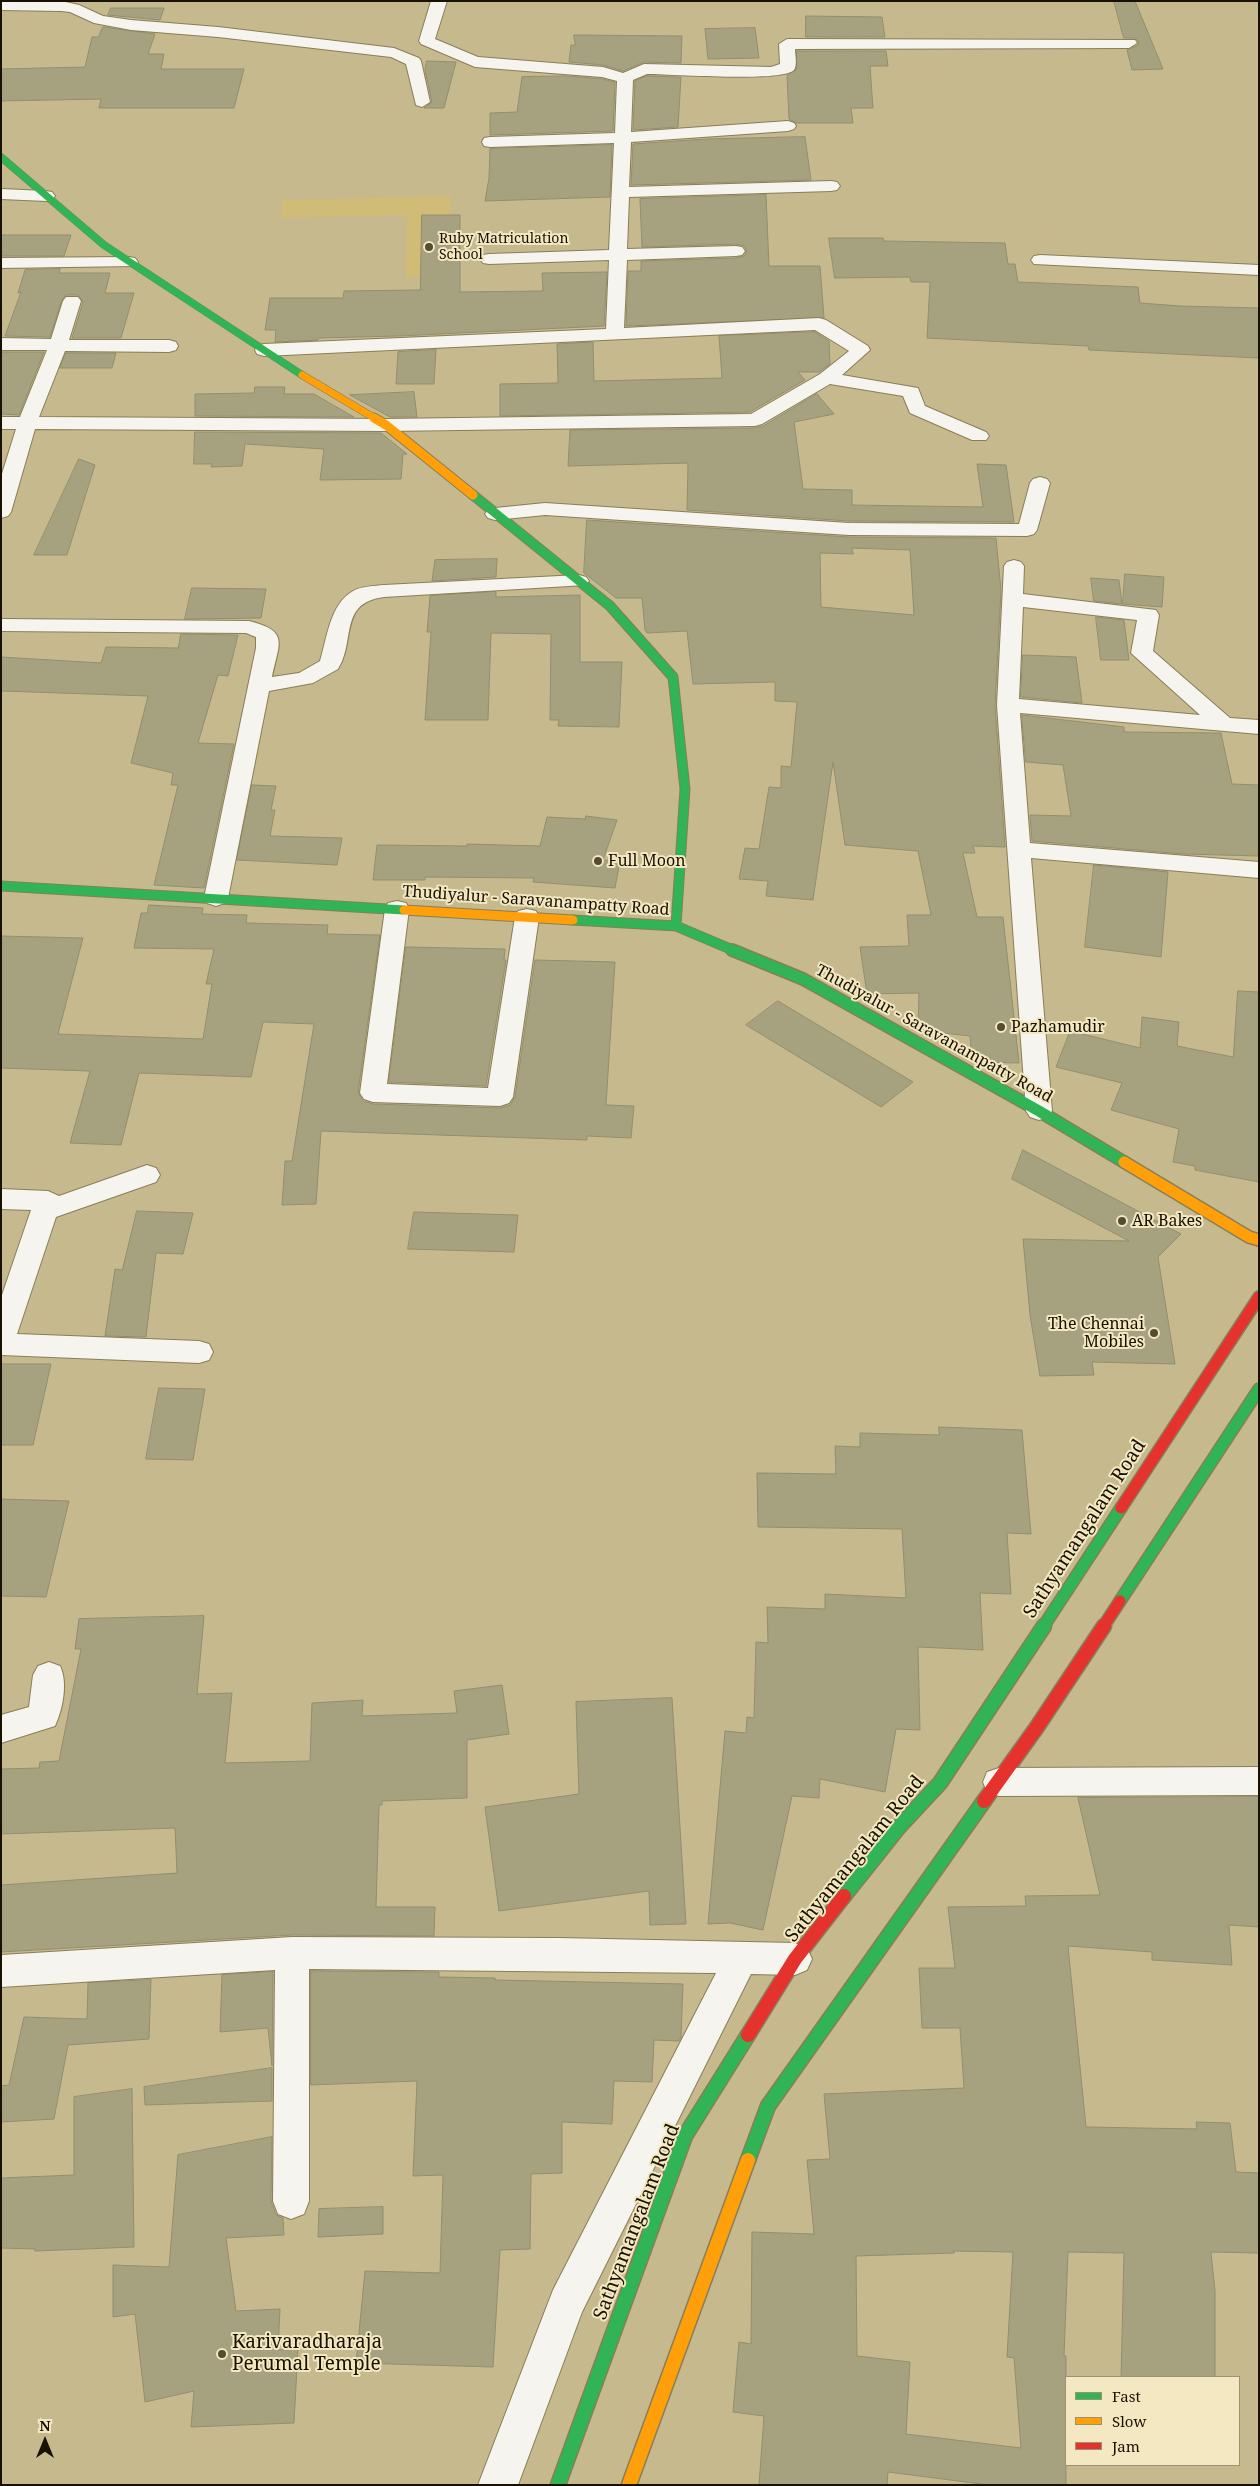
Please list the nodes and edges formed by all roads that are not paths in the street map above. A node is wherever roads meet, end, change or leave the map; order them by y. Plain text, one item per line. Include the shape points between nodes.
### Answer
1 (439, 1) edge
2 (1, 5) edge
3 (1129, 43) dead end
4 (621, 76) junction
5 (422, 102) dead end
6 (788, 126) dead end
7 (622, 137) junction
8 (490, 142) dead end
9 (1, 156) edge
10 (831, 186) dead end
11 (621, 192) junction
12 (1, 194) edge
13 (46, 196) junction
14 (736, 251) dead end
15 (618, 256) junction
16 (489, 259) dead end
17 (1040, 260) dead end
18 (129, 262) junction
19 (1, 263) edge
20 (1259, 270) edge
21 (72, 301) dead end
22 (615, 334) junction
23 (1, 344) edge
24 (58, 345) junction
25 (169, 346) dead end
26 (264, 350) junction
27 (827, 378) junction
28 (1, 423) edge
29 (27, 423) junction
30 (386, 425) junction
31 (979, 436) dead end
32 (1040, 483) dead end
33 (1, 512) edge
34 (495, 514) junction
35 (1014, 566) dead end
36 (578, 581) junction
37 (1013, 599) junction
38 (1, 625) edge
39 (259, 686) junction
40 (1008, 705) junction
41 (1224, 724) junction
42 (1259, 727) edge
43 (1019, 849) junction
44 (1259, 870) edge
45 (1, 886) edge
46 (216, 898) junction
47 (397, 909) junction
48 (527, 917) junction
49 (676, 926) junction
50 (1039, 1111) junction
51 (147, 1175) dead end
52 (1, 1199) edge
53 (44, 1211) junction
54 (1259, 1240) edge
55 (1259, 1297) edge
56 (1, 1340) edge
57 (1, 1344) edge
58 (199, 1352) dead end
59 (1259, 1389) edge
60 (49, 1675) dead end
61 (1, 1729) edge
62 (1259, 1781) edge
63 (998, 1782) junction
64 (292, 1953) junction
65 (742, 1957) junction
66 (795, 1959) junction
67 (1, 1972) edge
68 (291, 2201) dead end
69 (498, 2485) edge
70 (558, 2485) edge
71 (628, 2485) edge

1 - 4 street via 427,41 475,62
2 - 5 street via 61,6 74,8 98,20 131,25 394,53 413,61
3 - 4 street via 787,44 788,67 772,72 644,69
4 - 7 street
6 - 7 street
7 - 8 street
7 - 11 street
9 - 13 main road
10 - 11 street
11 - 15 street
12 - 13 street
13 - 18 main road
14 - 15 street
15 - 16 street
15 - 22 street
17 - 20 street
18 - 19 street
18 - 26 main road
21 - 24 street
22 - 26 street
22 - 27 street via 819,324 861,350
23 - 24 street
24 - 25 street
24 - 29 street
26 - 30 main road via 327,392
27 - 30 street via 755,420
27 - 31 street via 911,392 917,409
28 - 29 street
29 - 30 street
29 - 33 street
30 - 34 main road
32 - 34 street via 1028,530 849,529 545,509
34 - 36 main road
35 - 37 street
36 - 39 street via 363,594 345,611 330,664 305,678
36 - 49 main road via 610,606 673,677 685,789
37 - 40 street
37 - 41 street via 1148,615 1142,653
38 - 39 street via 249,627 267,634
39 - 46 street
40 - 41 street
40 - 43 street
41 - 42 street
43 - 44 street
43 - 50 street
45 - 46 main road, Thudiyalur - Saravanampatty Road
46 - 47 main road, Thudiyalur - Saravanampatty Road
47 - 48 main road, Thudiyalur - Saravanampatty Road
47 - 48 street via 373,1093 500,1097
48 - 49 main road, Thudiyalur - Saravanampatty Road
49 - 50 main road, Thudiyalur - Saravanampatty Road via 803,979
50 - 54 main road, Thudiyalur - Saravanampatty Road
51 - 53 street
52 - 53 street via 48,1200
53 - 56 street
55 - 66 main road, Sathyamangalam Road via 940,1783 899,1827
57 - 58 street
59 - 63 main road
60 - 61 street via 44,1716
62 - 63 street
63 - 71 main road via 768,2106
64 - 65 street
64 - 67 street
64 - 68 street
65 - 66 street
65 - 69 street via 566,2303
66 - 70 main road, Sathyamangalam Road via 685,2136

